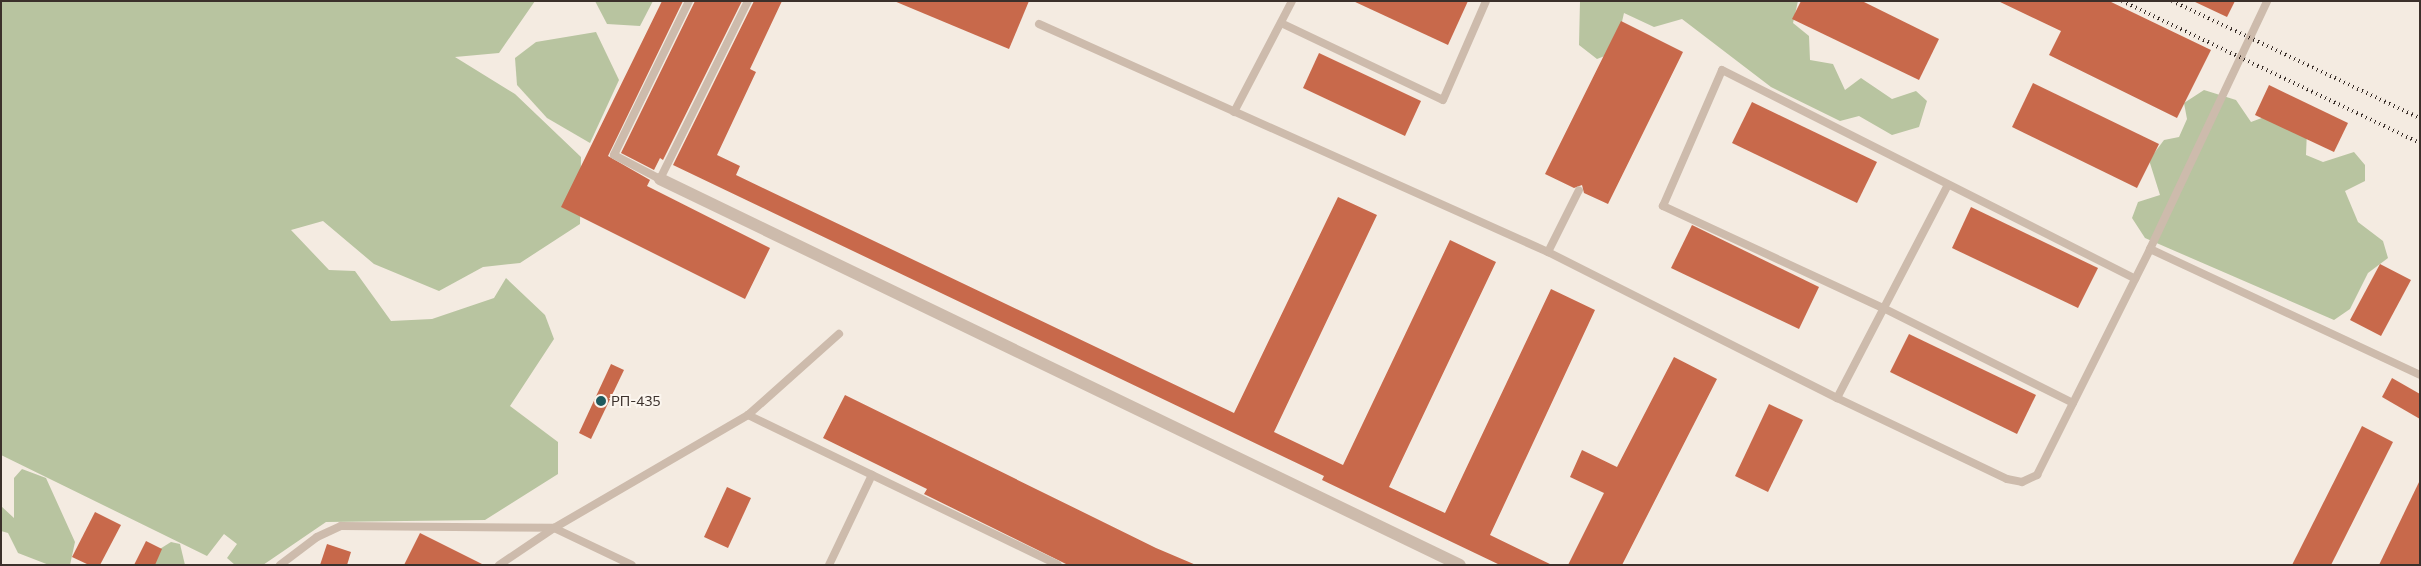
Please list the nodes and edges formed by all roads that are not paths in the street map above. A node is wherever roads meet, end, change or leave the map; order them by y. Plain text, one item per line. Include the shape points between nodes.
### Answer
1 (689, 1) edge
2 (748, 1) edge
3 (1292, 1) edge
4 (1486, 1) edge
5 (2267, 1) edge
6 (1280, 23) junction
7 (1039, 24) dead end
8 (1234, 112) junction
9 (660, 179) junction
10 (1948, 185) junction
11 (1579, 190) dead end
12 (2150, 249) junction
13 (1548, 252) junction
14 (2135, 279) junction
15 (1885, 309) junction
16 (839, 334) dead end
17 (2420, 375) edge
18 (1837, 398) junction
19 (2073, 403) junction
20 (748, 415) junction
21 (872, 475) junction
22 (554, 528) junction
23 (1048, 563) edge
24 (280, 565) edge
25 (499, 565) edge
26 (632, 565) edge
27 (829, 565) edge
28 (1058, 565) edge
29 (1460, 565) edge

1 - 9 lane via 614,155
2 - 9 lane
3 - 6 lane
4 - 6 lane via 1444,100
5 - 12 lane
6 - 8 lane
7 - 8 lane
8 - 13 lane
9 - 29 street
10 - 14 lane
10 - 15 lane
10 - 15 lane via 1722,70 1663,206
11 - 13 lane
12 - 14 lane
12 - 17 lane
13 - 18 lane
14 - 19 lane
15 - 18 lane
15 - 19 lane
16 - 20 lane
18 - 19 lane via 2007,479 2022,482 2037,475
20 - 21 lane
20 - 22 lane
21 - 23 lane
21 - 27 lane
22 - 24 lane via 341,526 317,537
22 - 25 lane
22 - 26 lane
23 - 28 lane

